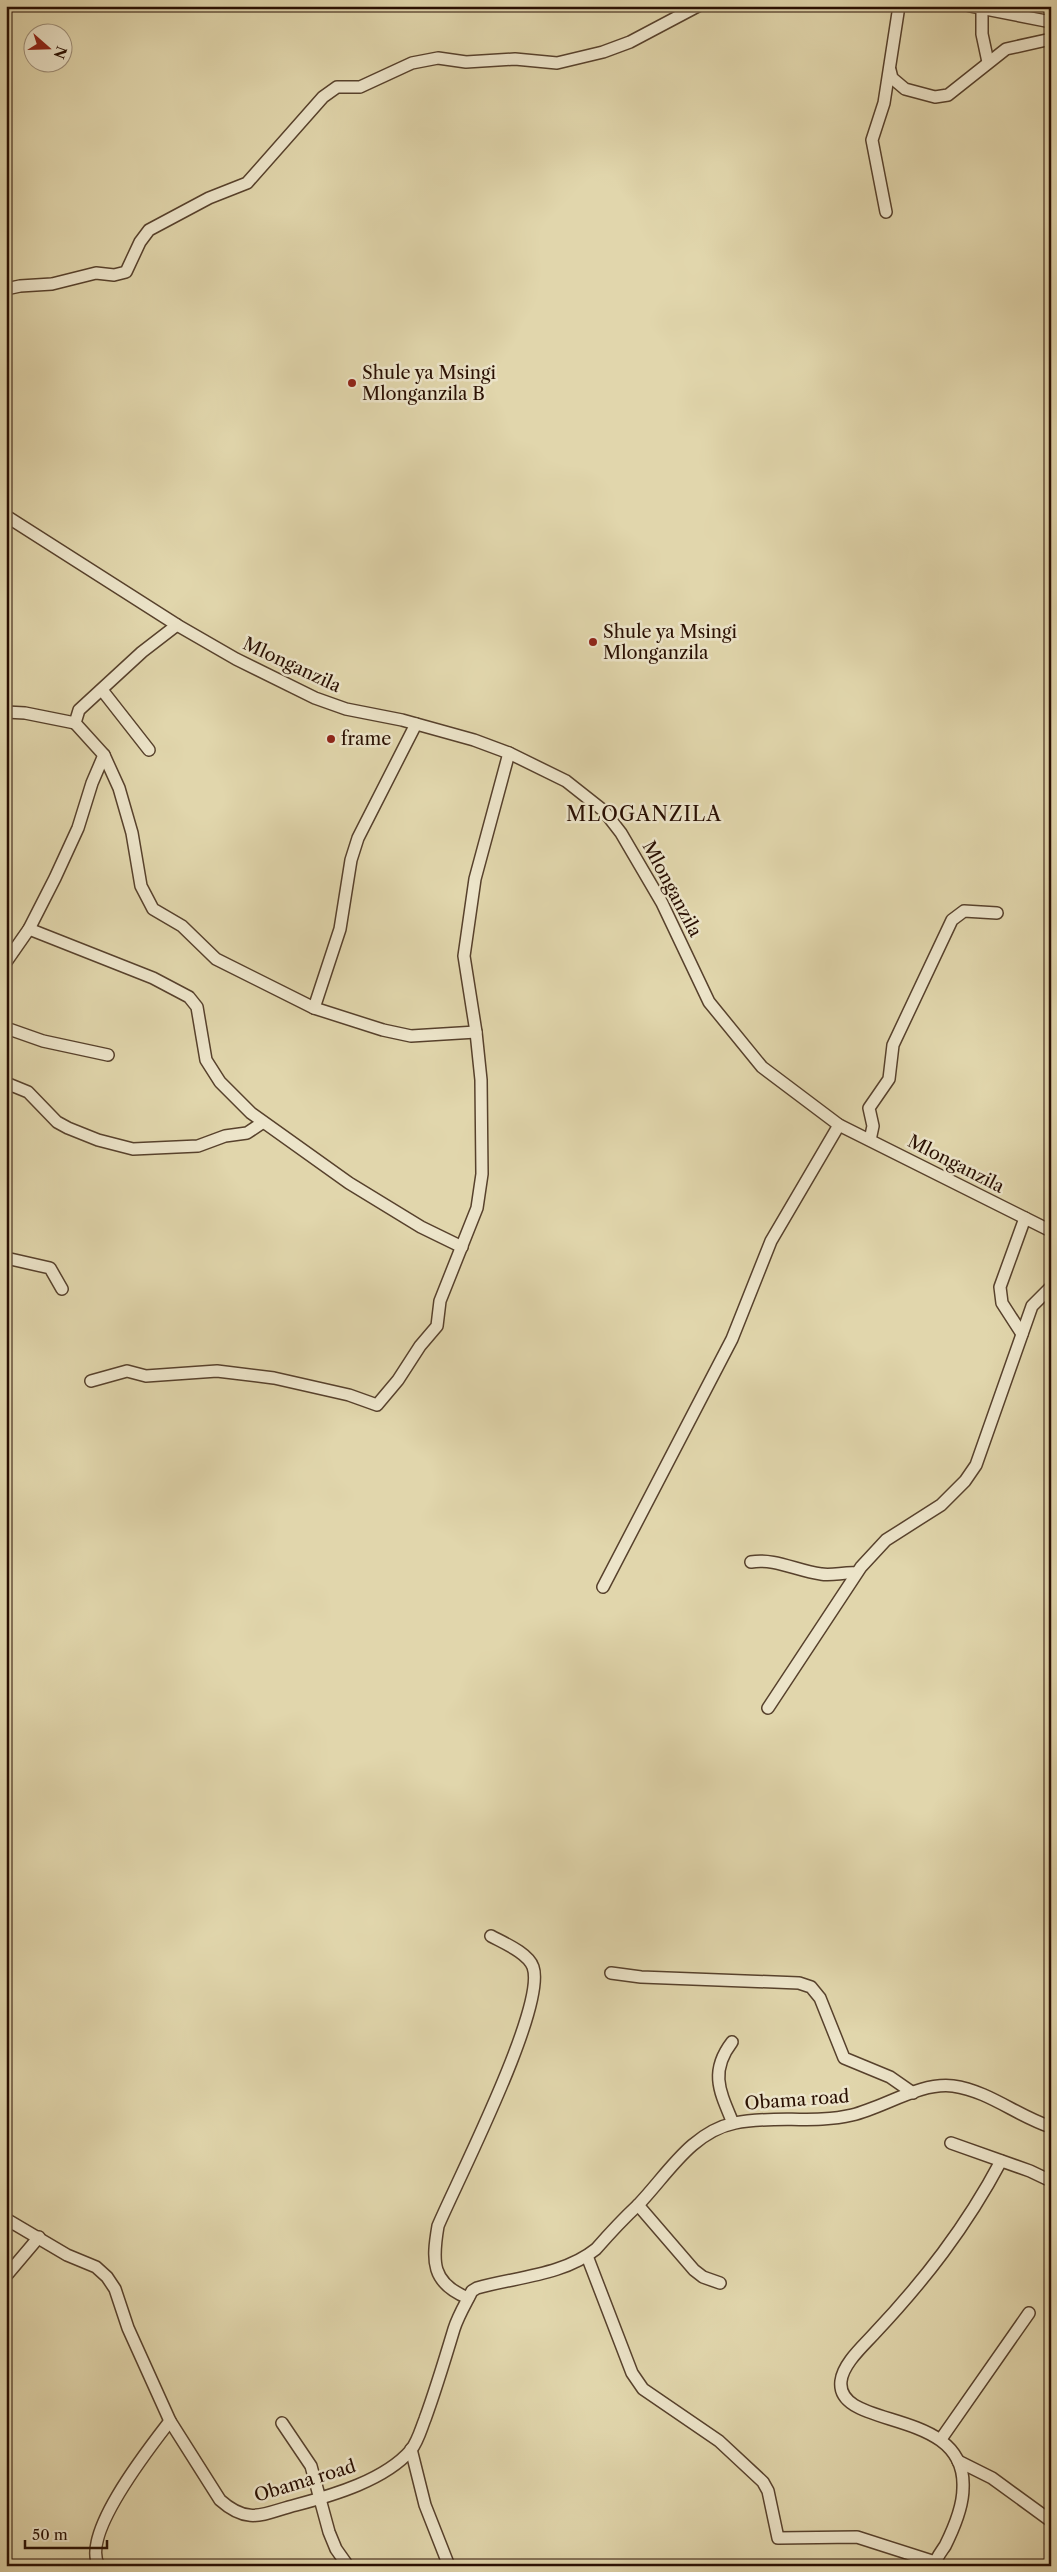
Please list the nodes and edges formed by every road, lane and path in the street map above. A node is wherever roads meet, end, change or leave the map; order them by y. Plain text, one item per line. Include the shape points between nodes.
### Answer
1 (698, 6) edge
2 (899, 6) edge
3 (970, 6) edge
4 (982, 8) junction
5 (1051, 22) edge
6 (1051, 39) edge
7 (988, 62) junction
8 (890, 70) junction
9 (886, 212) dead end
10 (6, 289) edge
11 (6, 516) edge
12 (177, 625) junction
13 (102, 690) junction
14 (6, 712) edge
15 (75, 723) junction
16 (416, 724) junction
17 (149, 750) dead end
18 (509, 753) junction
19 (104, 755) junction
20 (997, 913) dead end
21 (29, 929) junction
22 (6, 962) edge
23 (314, 1008) junction
24 (6, 1028) edge
25 (476, 1032) junction
26 (108, 1056) dead end
27 (6, 1083) edge
28 (262, 1122) junction
29 (839, 1125) junction
30 (870, 1140) junction
31 (1025, 1218) junction
32 (1051, 1230) edge
33 (462, 1247) junction
34 (6, 1258) edge
35 (1051, 1287) edge
36 (62, 1289) dead end
37 (1022, 1334) junction
38 (91, 1381) dead end
39 (751, 1562) dead end
40 (856, 1573) junction
41 (603, 1587) dead end
42 (768, 1708) dead end
43 (491, 1936) dead end
44 (611, 1973) dead end
45 (732, 2042) dead end
46 (913, 2092) junction
47 (733, 2123) junction
48 (1051, 2127) edge
49 (951, 2143) dead end
50 (1001, 2161) junction
51 (1051, 2181) edge
52 (638, 2205) junction
53 (6, 2219) edge
54 (39, 2237) junction
55 (588, 2256) junction
56 (6, 2276) edge
57 (720, 2282) dead end
58 (468, 2298) junction
59 (1029, 2313) dead end
60 (170, 2421) junction
61 (282, 2423) dead end
62 (941, 2438) junction
63 (411, 2449) junction
64 (958, 2461) junction
65 (320, 2499) junction
66 (1051, 2521) edge
67 (934, 2564) edge
68 (99, 2565) edge
69 (348, 2566) edge
70 (449, 2566) edge

1 - 10 street via 630,42 557,63 515,59 466,62 438,58 412,63 360,87 337,87 323,96 247,184 209,198 149,230 126,272 114,275 96,273 52,284
2 - 8 street
3 - 4 street
4 - 5 street
4 - 7 street via 982,34
6 - 7 street via 1006,49
7 - 8 street via 969,81 948,95 935,97 906,89 892,78
8 - 9 street via 872,140
11 - 12 street, Mlonganzila
12 - 13 street via 142,652
12 - 16 street, Mlonganzila via 315,698 346,709
13 - 15 street via 79,710
13 - 17 street
14 - 15 street
15 - 19 street
16 - 18 street, Mlonganzila
16 - 23 street via 358,838 351,860 340,929
18 - 25 street via 475,879 464,956
18 - 29 street, Mlonganzila via 566,781 604,811 645,871 709,1002 762,1067
19 - 21 street via 78,828
19 - 23 street via 119,788 132,833 141,886 153,908 182,926 216,960
20 - 30 street via 964,911 952,920 893,1045 889,1079 869,1108 873,1126
21 - 22 street
21 - 28 street via 153,978 189,998 197,1007 206,1060 225,1087
23 - 25 street via 411,1036
24 - 26 street via 43,1041
25 - 33 street via 481,1080 482,1174 477,1208
27 - 28 street via 28,1092 57,1122 68,1128 133,1149 198,1146 225,1136 247,1133
28 - 33 street via 349,1182 421,1227
29 - 30 street, Mlonganzila
29 - 41 street via 771,1241 732,1339
30 - 31 street, Mlonganzila
31 - 32 street, Mlonganzila
31 - 37 street via 1000,1287 1002,1303
33 - 38 street via 440,1301 437,1326 377,1404 274,1378 217,1371 146,1376 127,1371
34 - 36 street via 50,1268
35 - 37 street via 1032,1306
37 - 40 street via 976,1465 965,1481 941,1505 886,1540
39 - 40 street via 764,1560 828,1575
40 - 42 street
43 - 58 street via 526,1958 535,1974 508,2072 438,2226 434,2253 438,2275 447,2286
44 - 46 street via 800,1983 811,1987 820,1998 844,2058 890,2077
45 - 47 street via 721,2060 718,2078
46 - 47 street, Obama road via 875,2109 844,2117
46 - 48 street, Obama road via 927,2087 964,2088
47 - 52 street, Obama road via 698,2140
49 - 50 street
50 - 51 street
50 - 62 street via 958,2232 915,2291 848,2364 841,2381 842,2391 849,2400 874,2416
52 - 55 street, Obama road
52 - 57 street via 694,2270 703,2277
53 - 54 street, Obama road
54 - 56 street
54 - 60 street, Obama road via 67,2255 96,2267 107,2277 115,2289 128,2328
55 - 58 street, Obama road via 557,2269 477,2288
55 - 67 street via 632,2373 644,2389 719,2441 763,2482 768,2491 778,2538 857,2537
58 - 63 street, Obama road via 454,2326 441,2375
59 - 62 street
60 - 65 street, Obama road via 220,2500 230,2509 255,2516
60 - 68 street via 119,2492 96,2546 94,2556
61 - 65 street via 311,2466
62 - 64 street
63 - 65 street, Obama road via 398,2462 368,2480
63 - 70 street via 424,2505
64 - 66 street via 992,2478
64 - 67 street via 963,2490 946,2544
65 - 69 street via 336,2549

